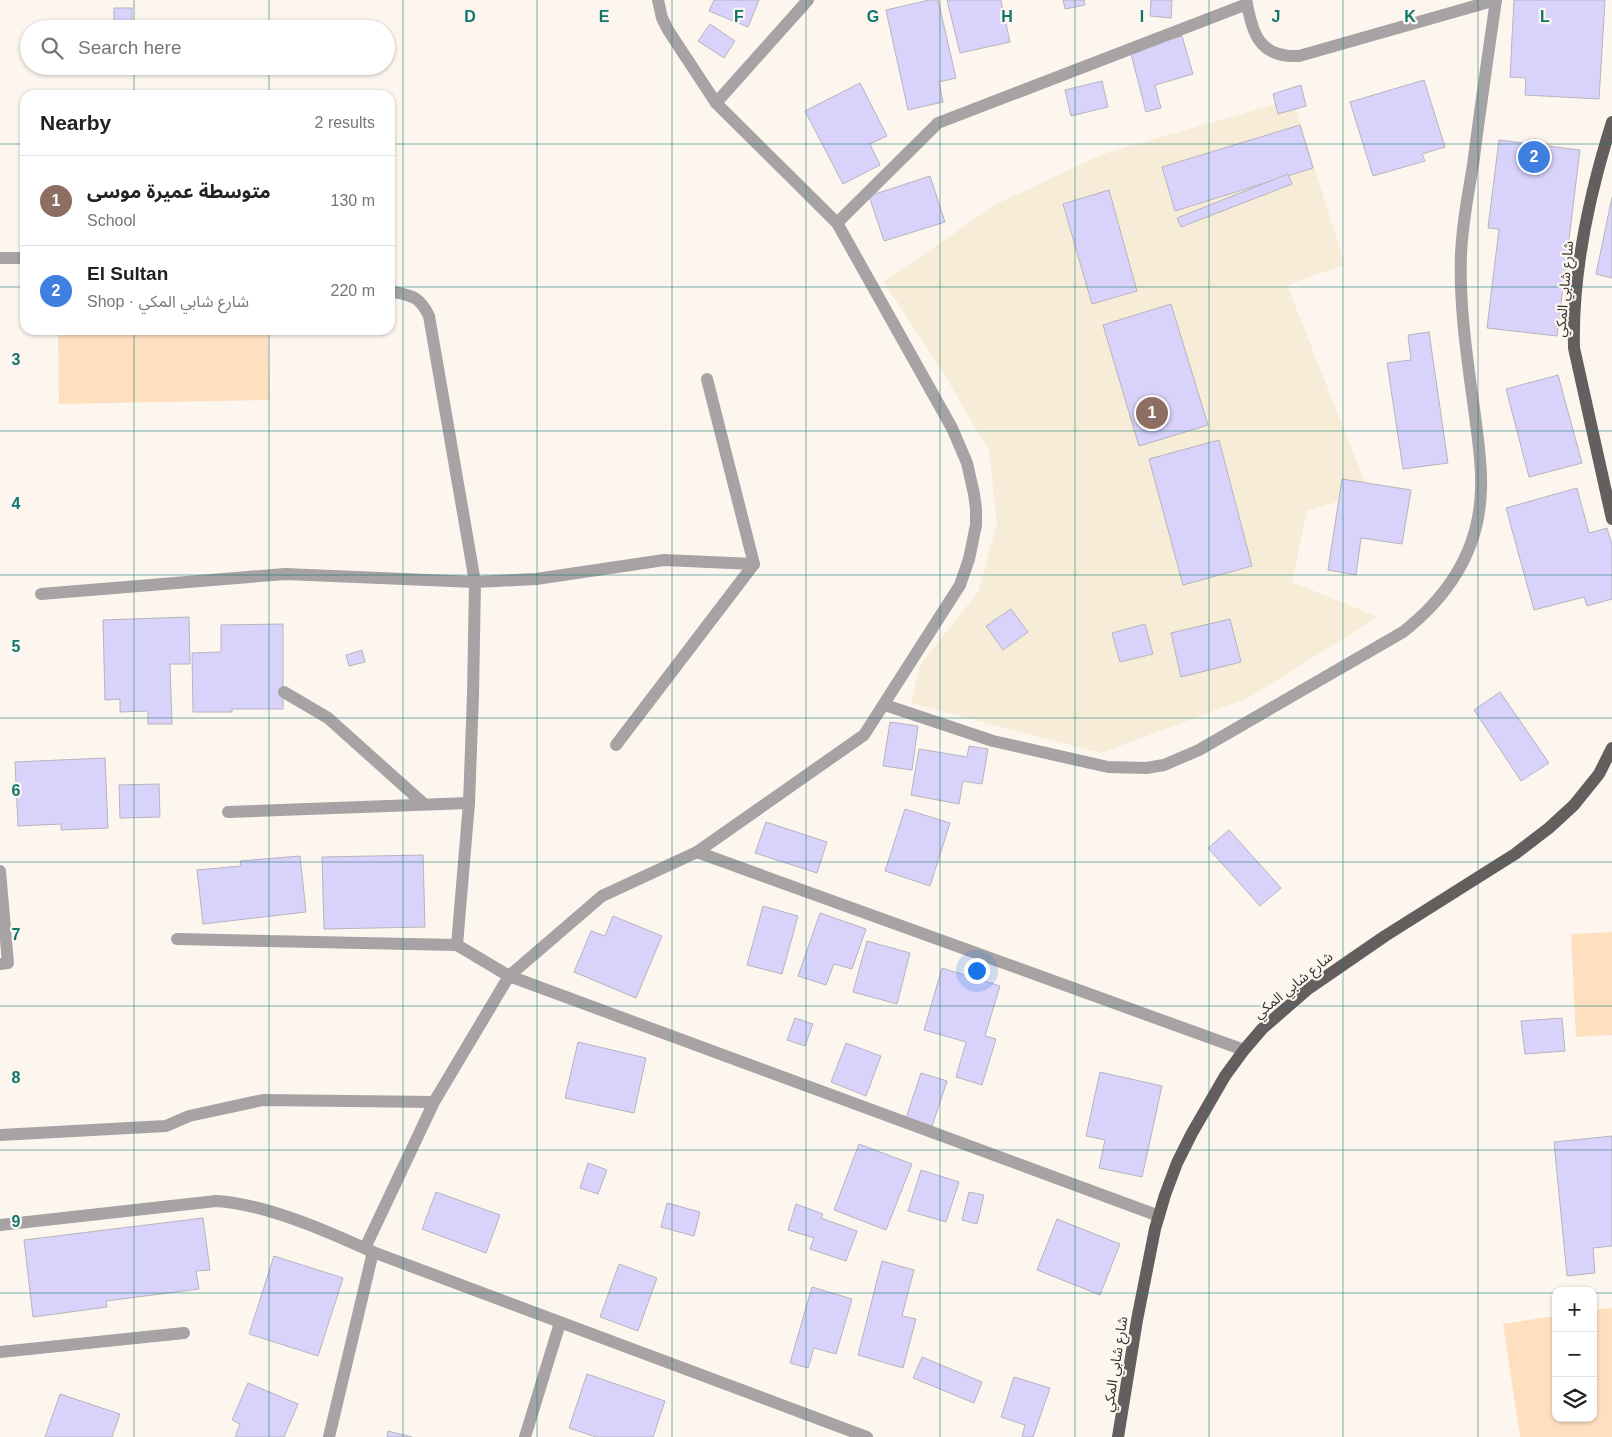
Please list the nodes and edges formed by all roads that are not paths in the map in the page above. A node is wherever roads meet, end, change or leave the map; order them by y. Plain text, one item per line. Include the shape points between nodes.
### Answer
1 (658, 0) edge
2 (808, 0) edge
3 (1496, 0) edge
4 (1246, 2) edge
5 (716, 103) junction
6 (1612, 122) edge
7 (837, 223) junction
8 (0, 258) edge
9 (20, 258) edge
10 (395, 292) edge
11 (707, 379) dead end
12 (1612, 517) edge
13 (754, 564) junction
14 (475, 582) junction
15 (41, 594) dead end
16 (284, 692) dead end
17 (885, 705) junction
18 (616, 744) dead end
19 (1612, 748) edge
20 (469, 803) junction
21 (424, 804) junction
22 (228, 812) dead end
23 (697, 852) junction
24 (0, 872) edge
25 (177, 939) dead end
26 (457, 944) junction
27 (0, 964) edge
28 (509, 976) junction
29 (1244, 1050) junction
30 (434, 1102) junction
31 (0, 1135) edge
32 (1159, 1216) junction
33 (0, 1225) edge
34 (369, 1250) junction
35 (560, 1323) junction
36 (184, 1333) dead end
37 (0, 1352) edge
38 (329, 1437) edge
39 (525, 1437) edge
40 (867, 1437) edge
41 (1118, 1437) edge

1 - 5 street via 668,30
2 - 5 street
3 - 4 street via 1298,56 1276,54 1260,43 1251,26
3 - 17 street via 1464,213 1461,254 1462,305 1481,463 1479,512 1465,558 1439,599 1403,632 1199,750 1164,765 1127,769 1040,753 992,741
4 - 7 street via 938,123
5 - 7 street
6 - 12 main road, شارع شابي المكي via 1582,243 1573,329 1574,348
7 - 17 street via 952,428 971,478 976,509 974,542 960,585
8 - 9 street
10 - 14 street via 416,297 429,316
11 - 13 street
13 - 14 street via 664,560 536,579
13 - 18 street
14 - 15 street via 286,574
14 - 20 street
16 - 21 street via 328,718
17 - 23 street via 864,735
19 - 29 main road, شارع شابي المكي via 1580,797 1549,828 1515,854 1308,988 1262,1029
20 - 21 street
20 - 26 street
21 - 22 street
23 - 28 street via 602,896
23 - 29 street
24 - 27 street via 8,963
25 - 26 street
26 - 28 street
28 - 30 street
28 - 32 street
29 - 32 main road, شارع شابي المكي via 1192,1133 1177,1163
30 - 31 street via 263,1100 189,1116 166,1126
30 - 34 street
32 - 41 main road, شارع شابي المكي via 1137,1320
33 - 34 street via 187,1203 234,1202 282,1215
34 - 35 street
34 - 38 street
35 - 39 street
35 - 40 street
36 - 37 street

